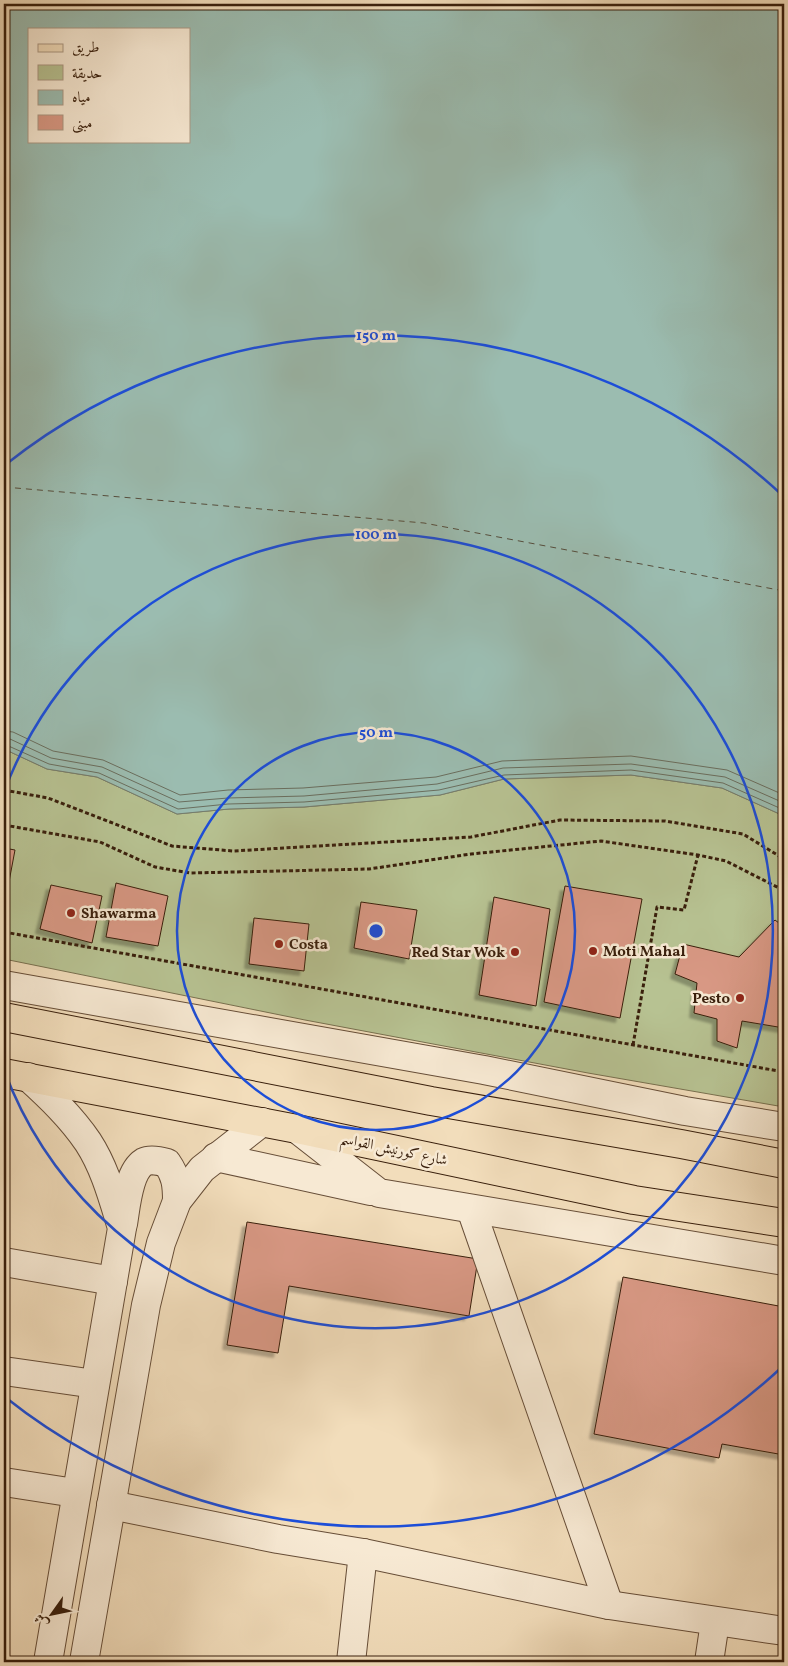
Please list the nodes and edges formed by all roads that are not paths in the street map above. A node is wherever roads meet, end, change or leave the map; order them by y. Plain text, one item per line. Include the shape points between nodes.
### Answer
1 (4, 985) edge
2 (4, 1017) edge
3 (16, 1075) edge
4 (262, 1122) junction
5 (784, 1127) edge
6 (297, 1128) junction
7 (216, 1157) junction
8 (784, 1164) edge
9 (378, 1192) junction
10 (177, 1201) junction
11 (471, 1209) junction
12 (784, 1223) edge
13 (122, 1228) junction
14 (784, 1261) edge
15 (4, 1262) edge
16 (112, 1281) junction
17 (4, 1371) edge
18 (95, 1384) junction
19 (4, 1482) edge
20 (75, 1494) junction
21 (111, 1505) junction
22 (363, 1553) junction
23 (609, 1605) junction
24 (715, 1622) junction
25 (784, 1632) edge
26 (48, 1662) edge
27 (84, 1662) edge
28 (351, 1662) edge
29 (709, 1662) edge

1 - 5 street
2 - 8 main road via 432,1101
3 - 4 main road, شارع كورنيش القواسم
3 - 13 street via 53,1099 89,1143 100,1163
4 - 6 main road, شارع كورنيش القواسم
4 - 7 street
6 - 9 street
6 - 12 main road, شارع كورنيش القواسم via 634,1200
7 - 9 street
7 - 10 street via 202,1169
9 - 11 street
10 - 13 street via 177,1182 167,1163 145,1162 136,1169 132,1178
10 - 21 street via 161,1243 146,1305
11 - 14 street
11 - 23 street
13 - 16 street
15 - 16 street
16 - 18 street
17 - 18 street
18 - 20 street
19 - 20 street
20 - 26 street
21 - 22 street
21 - 27 street
22 - 23 street
22 - 28 street
23 - 24 street
24 - 25 street
24 - 29 street

